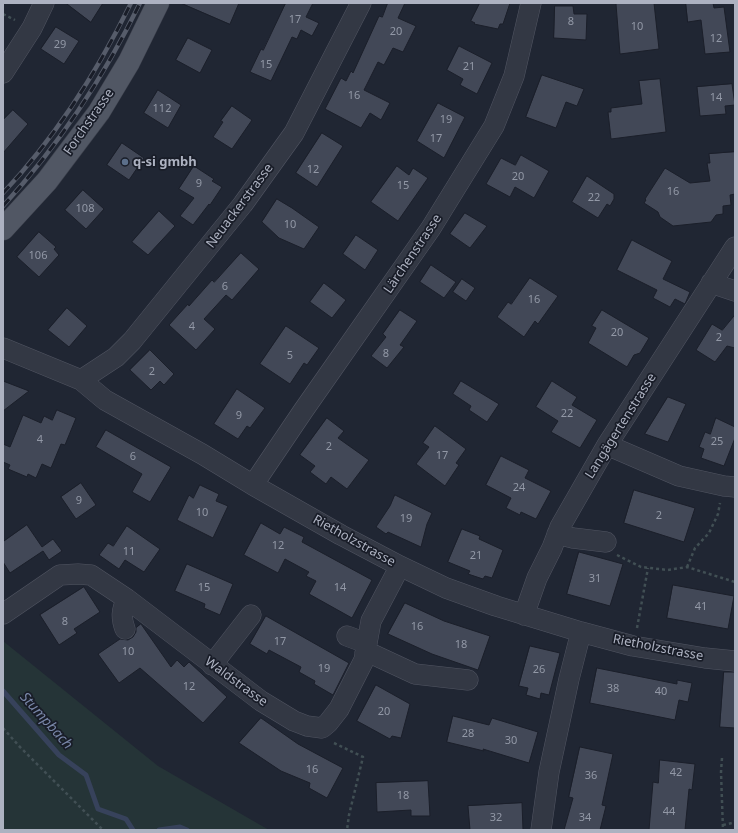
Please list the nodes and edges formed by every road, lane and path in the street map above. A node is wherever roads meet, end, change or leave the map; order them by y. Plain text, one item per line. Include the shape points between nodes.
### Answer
1 (44, 3) edge
2 (158, 3) edge
3 (361, 3) edge
4 (531, 3) edge
5 (3, 73) edge
6 (3, 229) edge
7 (735, 246) edge
8 (711, 283) junction
9 (735, 292) edge
10 (3, 348) edge
11 (81, 380) junction
12 (607, 445) junction
13 (253, 485) junction
14 (729, 487) edge
15 (557, 534) junction
16 (610, 548) joint
17 (400, 566) junction
18 (648, 567) junction
19 (686, 567) junction
20 (735, 582) edge
21 (127, 600) junction
22 (3, 614) edge
23 (251, 615) dead end
24 (524, 615) junction
25 (125, 629) dead end
26 (581, 632) junction
27 (347, 636) dead end
28 (633, 646) junction
29 (365, 648) junction
30 (735, 661) edge
31 (212, 665) junction
32 (468, 680) dead end
33 (3, 728) edge
34 (322, 728) junction
35 (722, 758) dead end
36 (735, 821) edge
37 (723, 825) junction
38 (103, 830) edge
39 (347, 830) edge
40 (541, 830) edge
41 (724, 830) edge

1 - 5 street via 32,28
2 - 6 main road, Forchstrasse via 129,62 99,112 47,181
3 - 11 street, Neuackerstrasse via 294,133 247,199 132,341 116,357
4 - 13 street, Lärchenstrasse via 514,76 494,126 431,228
7 - 8 street, Langägertenstrasse
8 - 9 street
8 - 12 street, Langägertenstrasse
10 - 11 street, Rietholzstrasse
11 - 13 street, Rietholzstrasse via 105,400
12 - 14 street via 678,476
12 - 15 street, Langägertenstrasse
13 - 17 street, Rietholzstrasse
14 - 19 path via 709,533 695,548
15 - 16 street
15 - 24 street, Langägertenstrasse
16 - 18 path via 641,567
17 - 24 street, Rietholzstrasse via 446,588
17 - 29 street via 371,621
18 - 19 path via 668,570
18 - 28 path
19 - 20 path
21 - 22 street, Waldstrasse via 91,576 60,575
21 - 25 street via 122,609
21 - 31 street, Waldstrasse
23 - 31 street
24 - 26 street, Rietholzstrasse
26 - 28 street, Rietholzstrasse
26 - 40 street via 549,772
27 - 29 street
28 - 30 street, Rietholzstrasse
29 - 32 street via 372,654 416,674
29 - 34 street via 364,660 339,710
31 - 34 street, Waldstrasse via 260,701 294,721
33 - 38 path
34 - 39 path via 324,738 363,757
35 - 37 path
36 - 37 path
37 - 41 path

